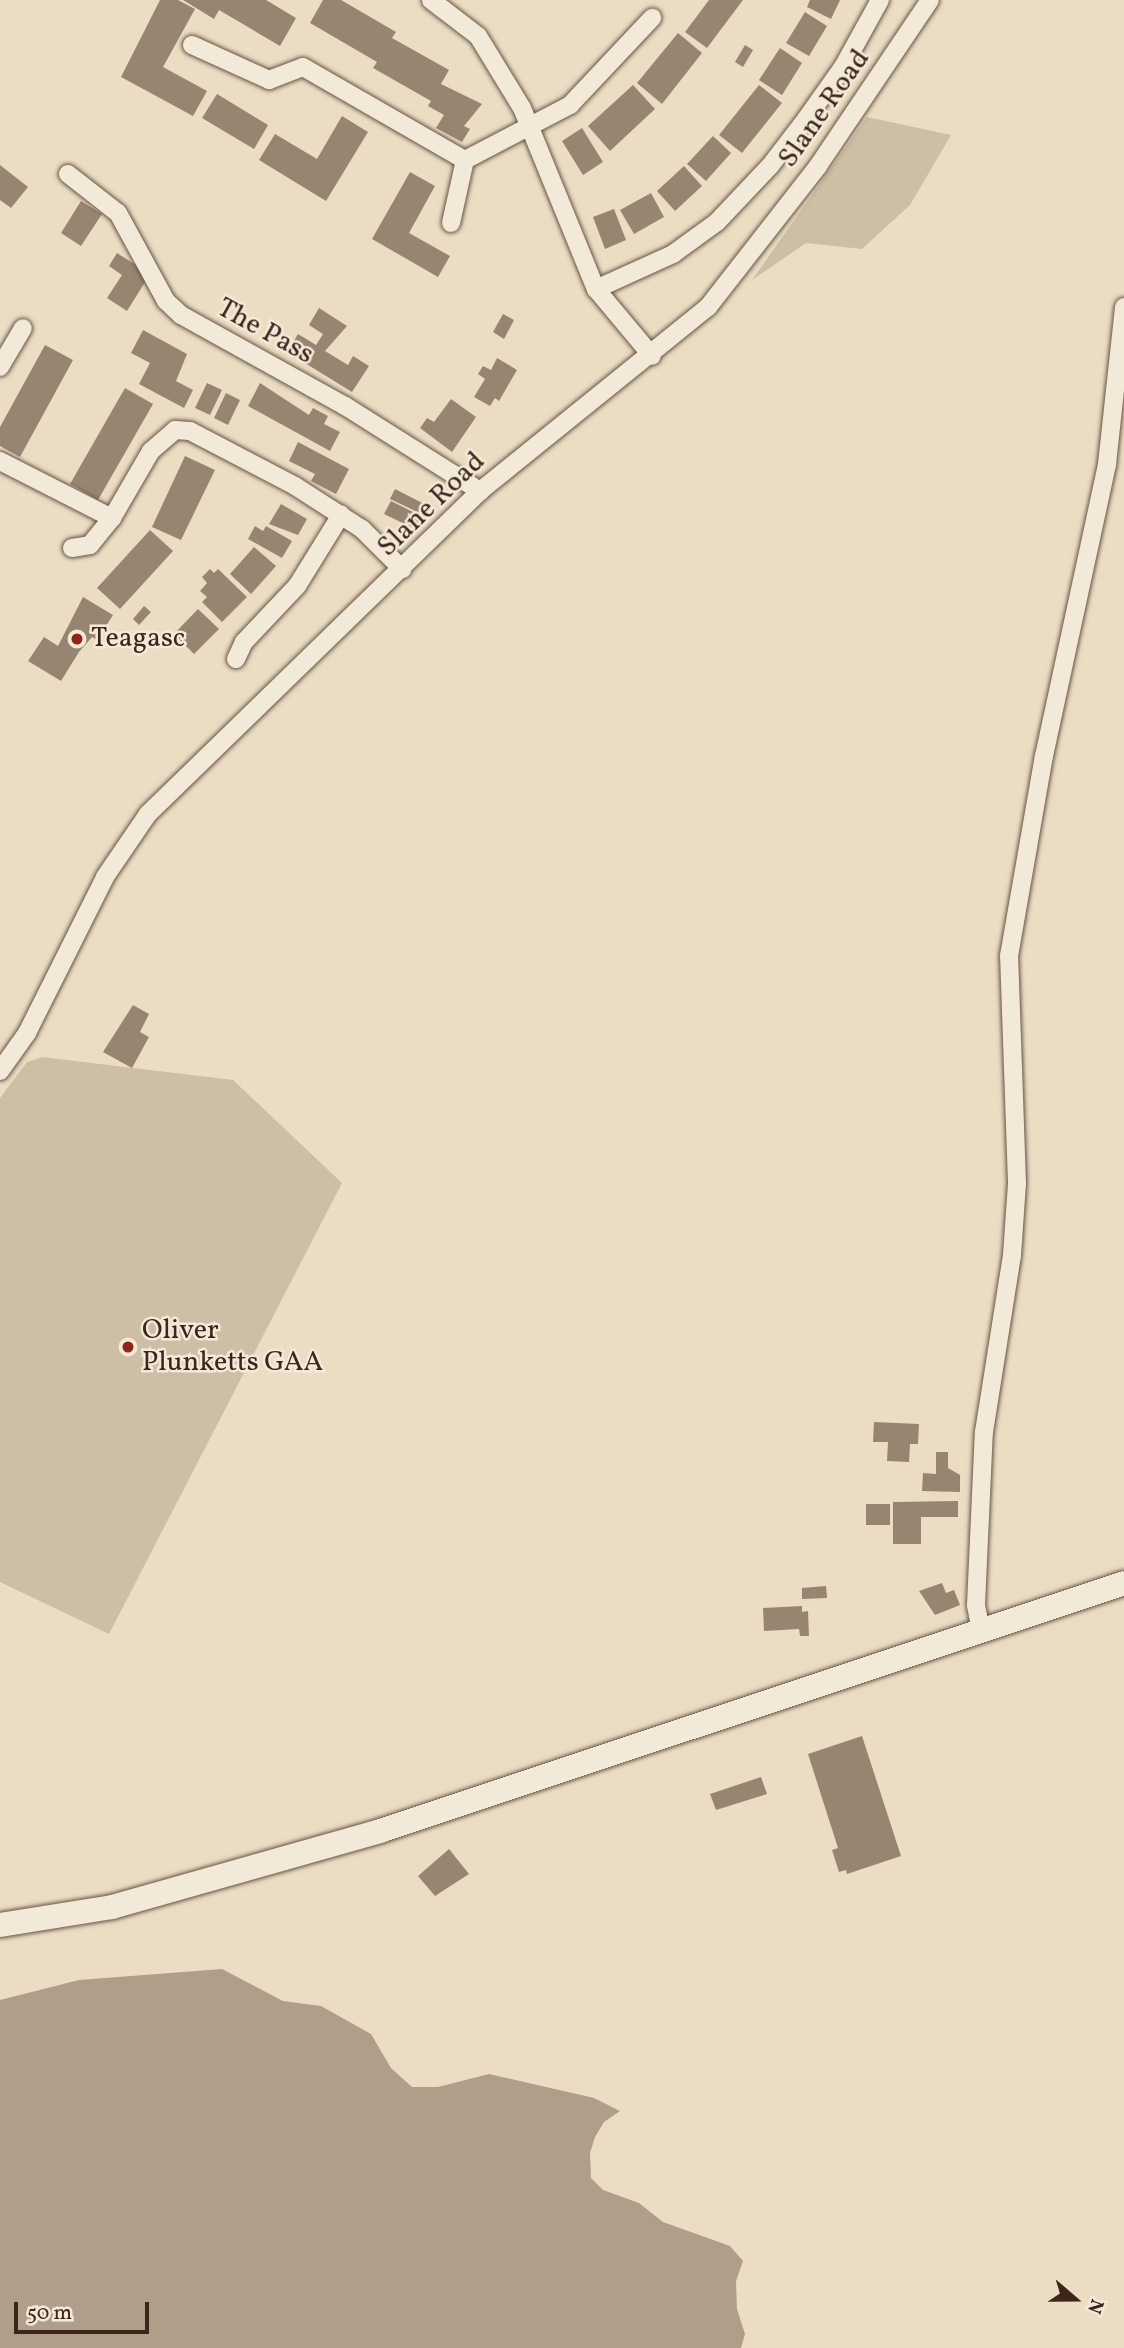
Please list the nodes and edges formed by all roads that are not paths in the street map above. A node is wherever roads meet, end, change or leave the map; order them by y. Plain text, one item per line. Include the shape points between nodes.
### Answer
1 (431, 0) edge
2 (880, 0) edge
3 (930, 0) edge
4 (652, 18) dead end
5 (192, 45) dead end
6 (528, 127) junction
7 (465, 160) junction
8 (68, 174) dead end
9 (451, 223) dead end
10 (596, 289) junction
11 (1124, 307) edge
12 (23, 328) dead end
13 (652, 356) junction
14 (0, 367) edge
15 (0, 461) edge
16 (480, 491) junction
17 (341, 515) junction
18 (113, 518) junction
19 (72, 548) dead end
20 (402, 569) junction
21 (236, 659) dead end
22 (0, 1071) edge
23 (1124, 1583) edge
24 (981, 1630) junction
25 (0, 1925) edge

1 - 6 street via 478,36 522,108
2 - 10 street via 844,67 770,166 718,222 673,254
3 - 13 street, Slane Road via 761,245 708,307
4 - 6 street via 570,105
5 - 7 street via 270,80 303,67
6 - 7 street
6 - 10 street
7 - 9 street
8 - 16 street, The Pass via 118,213 166,300 181,315 345,406
10 - 13 street
11 - 24 street via 1103,490 1044,755 1009,956 1017,1183 1012,1255 984,1432 976,1605
12 - 14 street
13 - 16 street, Slane Road
15 - 18 street
16 - 20 street, Slane Road
17 - 18 street via 190,432 174,430 151,451
17 - 20 street via 377,541
17 - 21 street via 297,586 244,642
18 - 19 street via 90,545
20 - 22 street, Slane Road via 148,814 105,877 27,1033
23 - 24 main road
24 - 25 main road via 290,1858 112,1907

